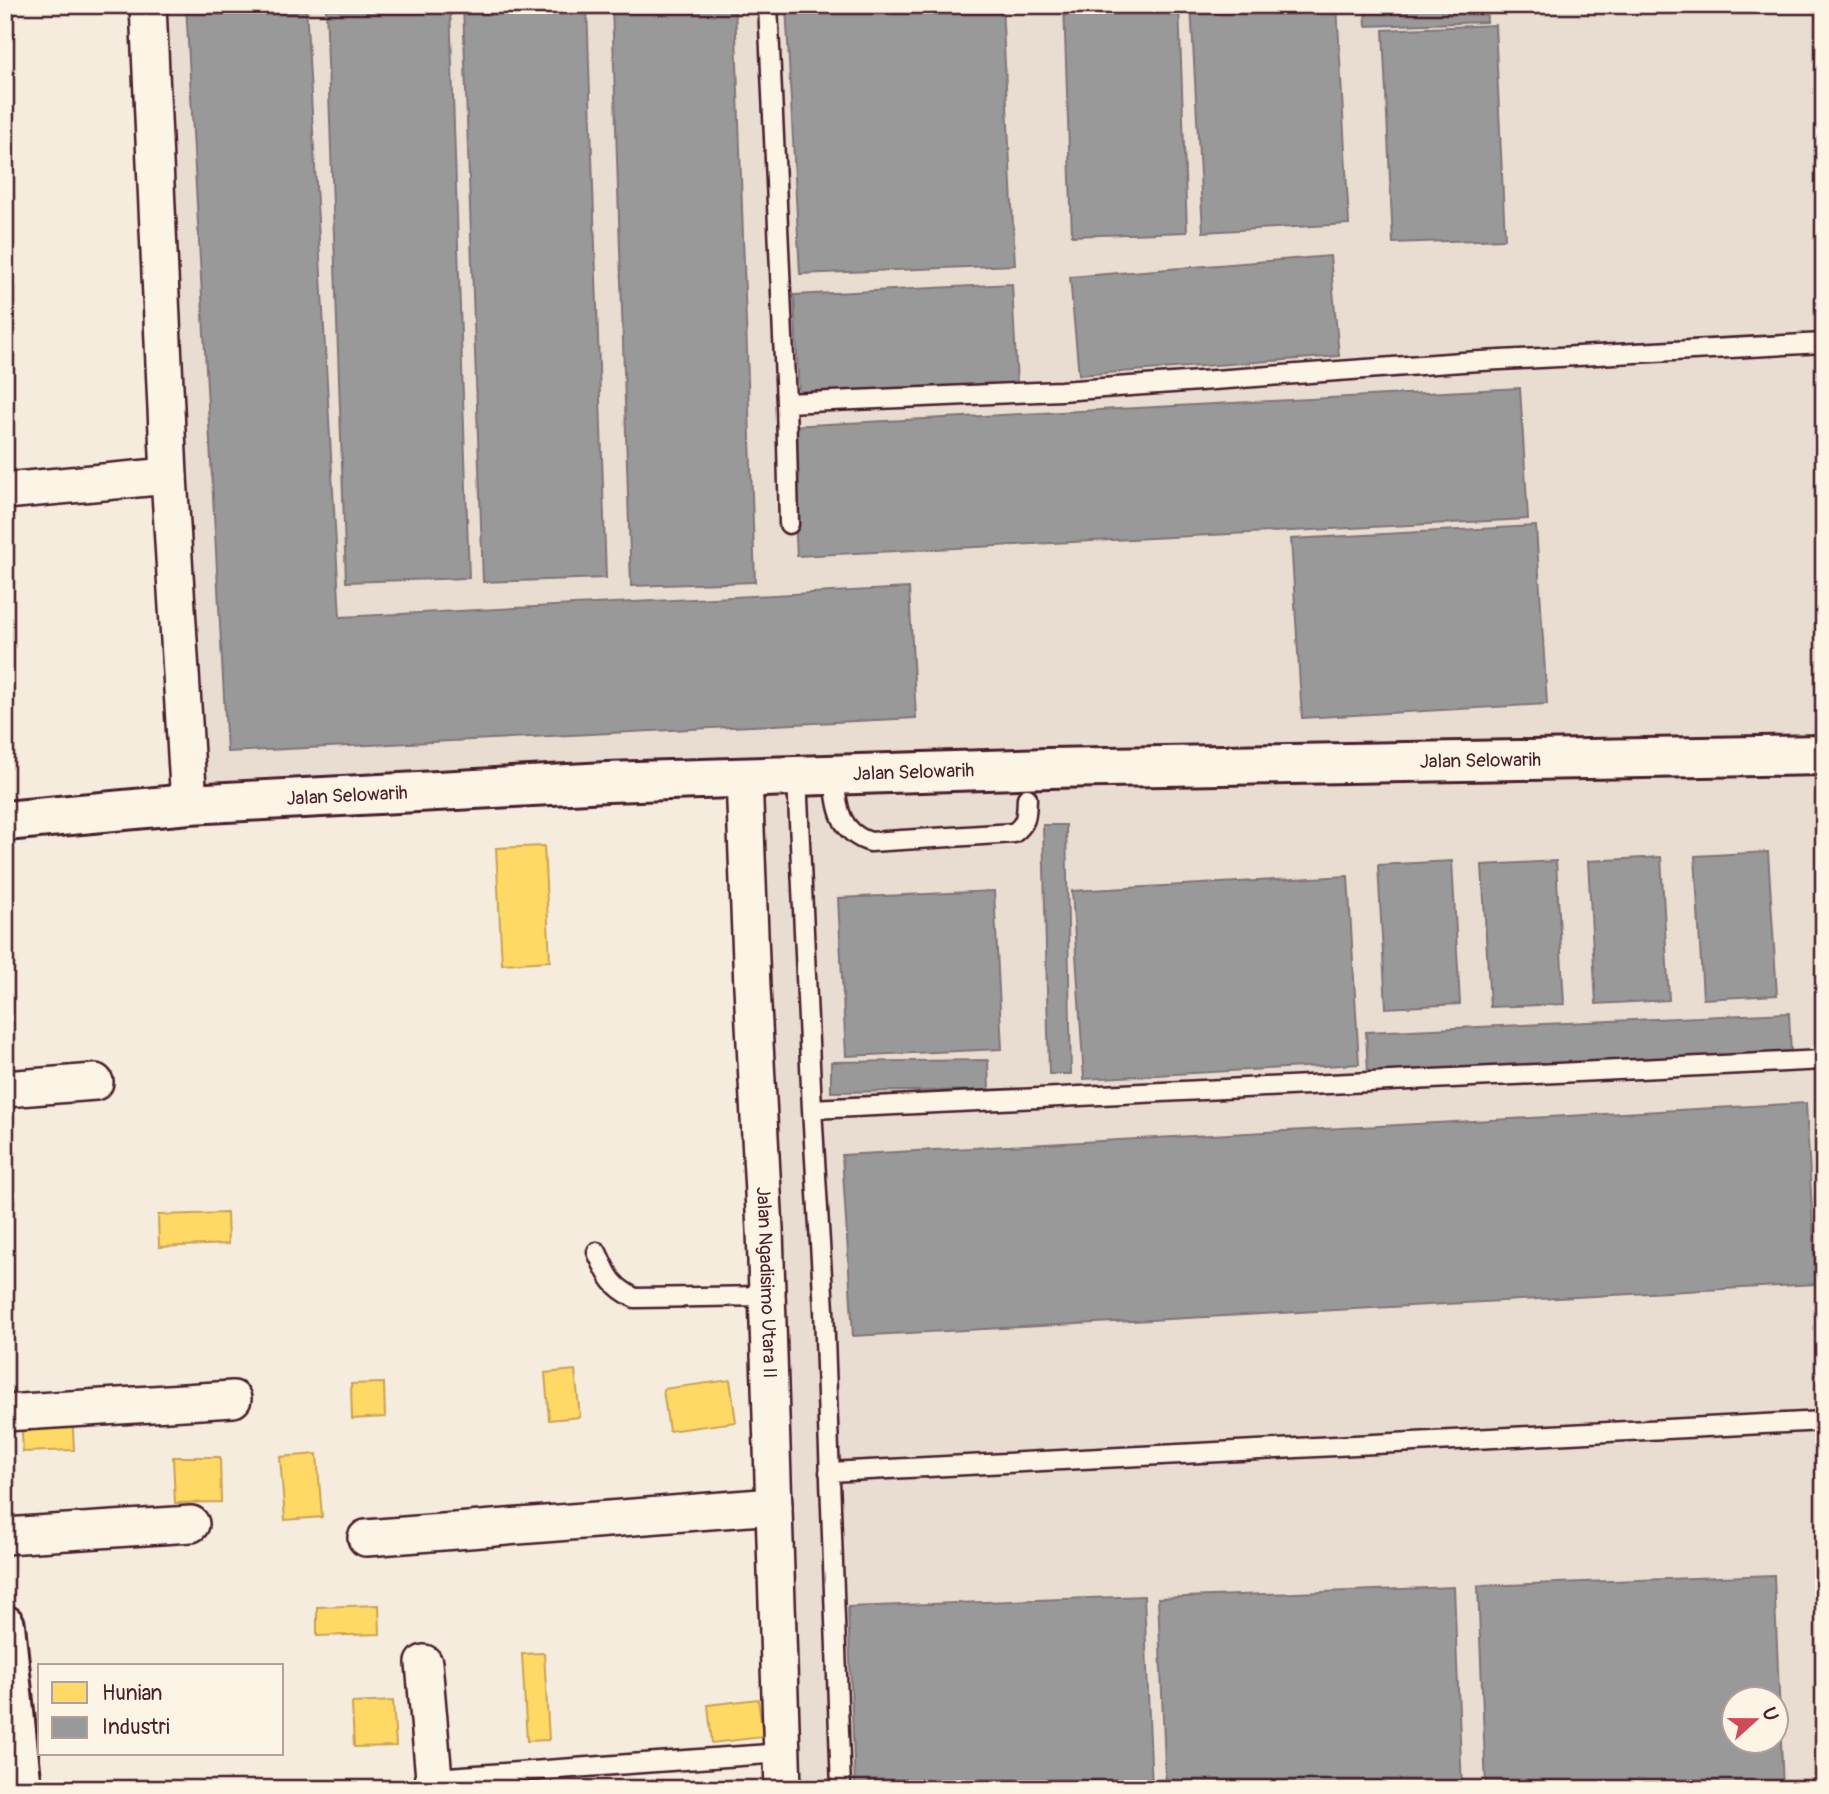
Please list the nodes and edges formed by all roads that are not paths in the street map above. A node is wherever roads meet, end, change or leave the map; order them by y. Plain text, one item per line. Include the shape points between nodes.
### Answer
1 (148, 5) edge
2 (768, 5) edge
3 (1824, 343) edge
4 (786, 403) junction
5 (169, 476) junction
6 (5, 491) edge
7 (789, 524) dead end
8 (1824, 755) edge
9 (834, 775) junction
10 (797, 776) junction
11 (744, 777) junction
12 (1027, 798) dead end
13 (189, 804) junction
14 (5, 821) edge
15 (1824, 1060) edge
16 (95, 1082) dead end
17 (5, 1089) edge
18 (812, 1109) junction
19 (597, 1252) dead end
20 (767, 1296) junction
21 (233, 1399) dead end
22 (5, 1413) edge
23 (1824, 1421) edge
24 (829, 1472) junction
25 (774, 1506) junction
26 (191, 1524) dead end
27 (5, 1536) edge
28 (366, 1538) dead end
29 (5, 1625) edge
30 (6, 1631) edge
31 (424, 1663) dead end
32 (782, 1753) junction
33 (429, 1783) edge
34 (22, 1789) edge
35 (783, 1789) edge
36 (841, 1789) edge

1 - 5 street
2 - 4 lane
3 - 4 lane via 1462,362 1062,391
4 - 7 lane
5 - 6 street
5 - 13 street
8 - 9 main road, Jalan Selowarih
9 - 10 main road, Jalan Selowarih
9 - 12 lane via 842,820 856,837 870,842 1014,833 1026,818
10 - 11 main road, Jalan Selowarih
10 - 18 lane
11 - 13 main road, Jalan Selowarih
11 - 20 street, Jalan Ngadisimo Utara II
13 - 14 main road, Jalan Selowarih
15 - 18 lane
16 - 17 street
18 - 24 lane
19 - 20 lane via 609,1280 635,1298
20 - 25 street, Jalan Ngadisimo Utara II
21 - 22 street
23 - 24 lane
24 - 36 lane
25 - 28 street
25 - 32 street, Jalan Ngadisimo Utara II
26 - 27 street
29 - 30 main road
30 - 34 main road
31 - 33 street
32 - 33 lane
32 - 35 street, Jalan Ngadisimo Utara II

